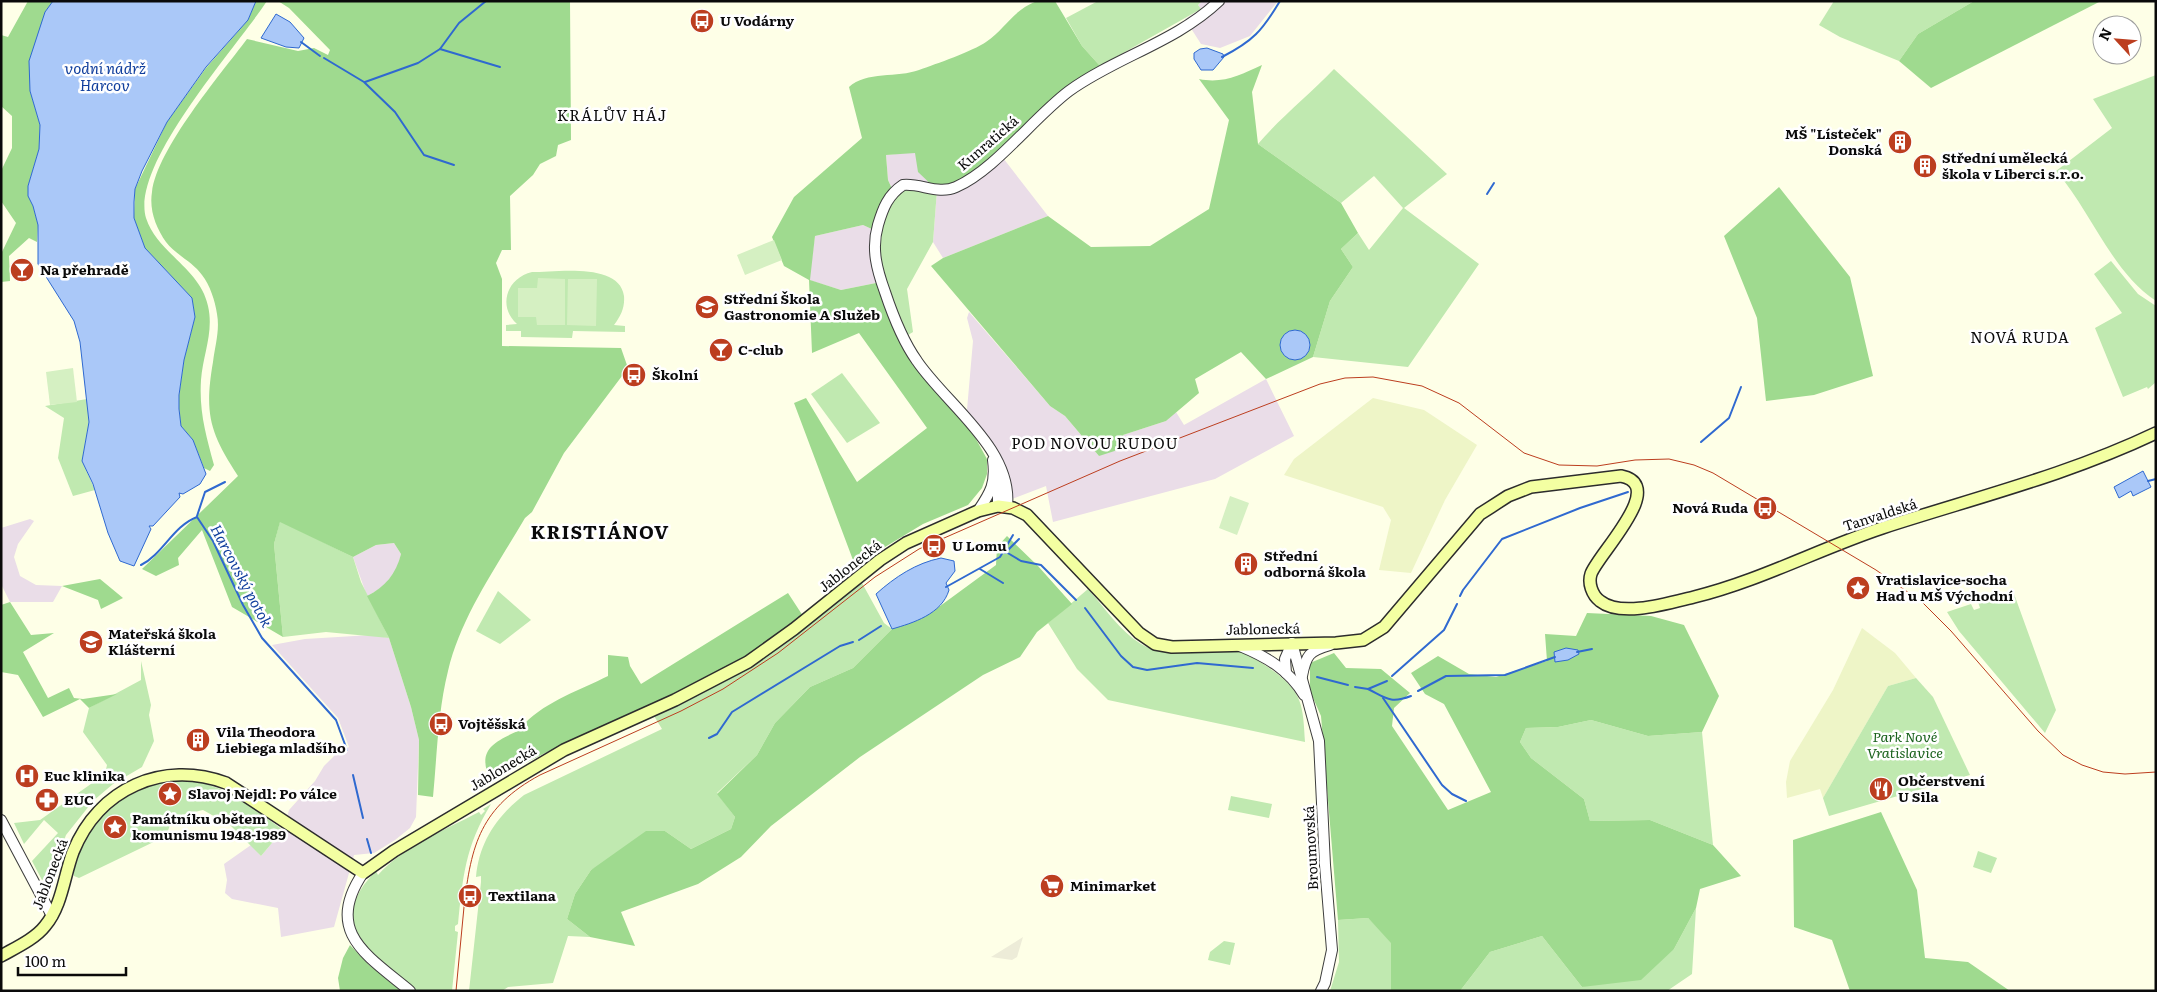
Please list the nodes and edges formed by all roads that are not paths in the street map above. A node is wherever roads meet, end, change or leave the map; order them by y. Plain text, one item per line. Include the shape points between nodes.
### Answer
1 (1219, 1) edge
2 (2156, 433) edge
3 (992, 451) junction
4 (1002, 506) junction
5 (978, 511) junction
6 (1610, 607) joint
7 (1292, 643) junction
8 (1336, 643) junction
9 (1237, 644) junction
10 (1286, 672) junction
11 (1302, 677) junction
12 (1309, 703) junction
13 (1, 820) edge
14 (363, 873) junction
15 (52, 916) junction
16 (1, 956) edge
17 (410, 991) edge
18 (1321, 991) edge

1 - 3 street, Kunratická via 1186,26 1070,90 961,185 945,191 903,185 886,201 876,231 875,259 895,322 917,361
2 - 6 main road, Tanvaldská via 2064,471 1882,528 1710,593 1645,607
3 - 4 street, Kunratická
3 - 5 street via 995,477 988,497
4 - 5 main road, Jablonecká
4 - 9 main road, Jablonecká via 1021,510 1033,520 1114,608 1155,644 1172,647
5 - 14 main road, Jablonecká via 906,543 880,560 748,662 713,682 548,759
6 - 8 main road, Jablonecká via 1598,600 1592,591 1590,575 1619,533 1638,495 1636,484 1621,476 1531,487 1508,496 1480,514 1384,627 1363,640
7 - 8 main road, Jablonecká
7 - 9 main road, Jablonecká
7 - 10 street via 1285,659
7 - 11 street, Broumovská
8 - 11 street via 1314,650 1305,662
9 - 10 street, Broumovská via 1264,656
10 - 12 street, Broumovská
11 - 12 street, Broumovská
12 - 18 street, Broumovská via 1319,741 1332,950
13 - 15 street
14 - 15 main road, Jablonecká via 226,783 201,776 160,776 128,789 111,801 88,827 74,849
14 - 17 street via 346,905 348,924 358,946
15 - 16 main road, Jablonecká via 38,933

